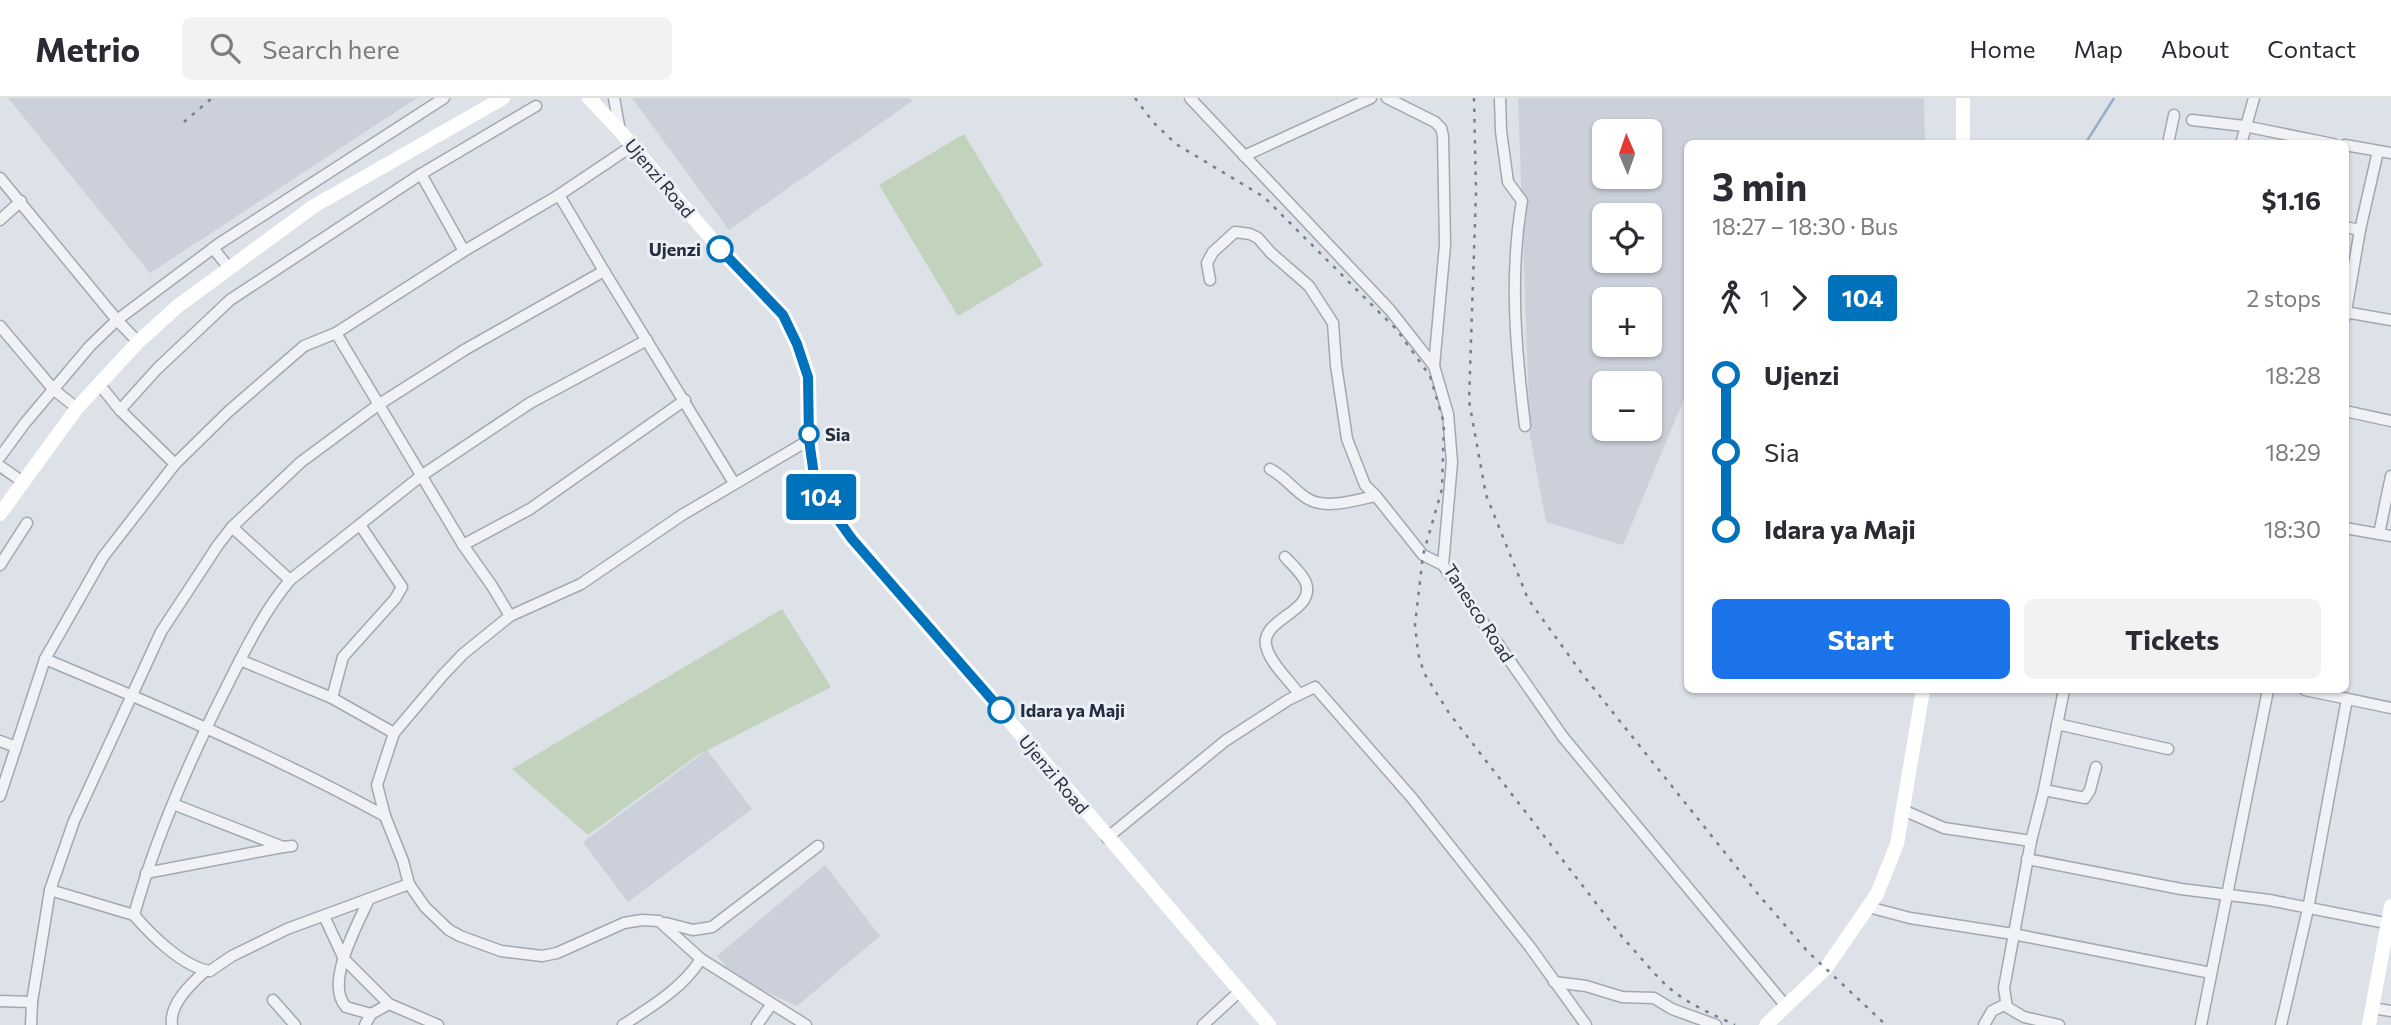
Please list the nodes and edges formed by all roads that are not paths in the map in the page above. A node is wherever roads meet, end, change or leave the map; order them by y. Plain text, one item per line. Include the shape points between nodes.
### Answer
1 (444, 98) edge
2 (503, 98) edge
3 (577, 98) edge
4 (614, 98) edge
5 (1190, 98) edge
6 (1371, 98) edge
7 (1387, 98) edge
8 (1500, 98) edge
9 (1963, 98) edge
10 (2254, 98) edge
11 (591, 101) edge
12 (536, 106) dead end
13 (2174, 115) dead end
14 (2192, 120) dead end
15 (2244, 126) junction
16 (620, 131) junction
17 (1963, 140) edge
18 (2169, 140) edge
19 (2242, 140) edge
20 (2313, 140) edge
21 (632, 145) junction
22 (2349, 146) edge
23 (2378, 151) junction
24 (2391, 153) edge
25 (1244, 156) junction
26 (421, 174) junction
27 (0, 178) edge
28 (559, 195) junction
29 (21, 201) junction
30 (0, 220) edge
31 (2349, 228) edge
32 (2360, 230) junction
33 (213, 248) junction
34 (464, 251) junction
35 (229, 268) junction
36 (604, 271) junction
37 (1210, 280) dead end
38 (2349, 292) edge
39 (2349, 315) edge
40 (117, 320) junction
41 (2391, 320) edge
42 (0, 326) edge
43 (336, 333) junction
44 (647, 340) junction
45 (138, 342) junction
46 (1434, 366) junction
47 (99, 384) junction
48 (54, 390) junction
49 (685, 400) junction
50 (378, 404) junction
51 (77, 408) junction
52 (120, 410) junction
53 (2349, 412) edge
54 (2391, 421) edge
55 (1525, 426) dead end
56 (809, 440) junction
57 (0, 457) edge
58 (175, 464) junction
59 (0, 466) edge
60 (1270, 469) dead end
61 (421, 476) junction
62 (2391, 476) edge
63 (23, 482) junction
64 (734, 483) junction
65 (1376, 496) junction
66 (0, 514) edge
67 (26, 523) dead end
68 (360, 525) junction
69 (232, 527) junction
70 (2349, 529) edge
71 (2379, 534) junction
72 (2391, 536) edge
73 (463, 545) junction
74 (1285, 557) dead end
75 (0, 565) edge
76 (1443, 565) junction
77 (290, 580) junction
78 (510, 616) junction
79 (45, 659) junction
80 (240, 660) junction
81 (1922, 693) edge
82 (2063, 693) edge
83 (2267, 693) edge
84 (2319, 693) edge
85 (1299, 694) junction
86 (131, 695) junction
87 (332, 698) junction
88 (2347, 699) junction
89 (2391, 708) edge
90 (2057, 724) junction
91 (206, 727) junction
92 (394, 733) junction
93 (0, 741) edge
94 (16, 747) junction
95 (2168, 750) dead end
96 (2096, 767) dead end
97 (2044, 790) junction
98 (0, 796) edge
99 (173, 804) junction
100 (1903, 810) junction
101 (385, 817) junction
102 (1107, 838) junction
103 (2031, 841) junction
104 (818, 846) dead end
105 (2028, 859) junction
106 (146, 873) junction
107 (409, 884) junction
108 (50, 890) junction
109 (2227, 895) junction
110 (369, 899) junction
111 (2391, 906) edge
112 (1868, 907) junction
113 (2308, 909) junction
114 (134, 915) junction
115 (324, 916) junction
116 (659, 922) junction
117 (2389, 924) edge
118 (2013, 934) junction
119 (344, 959) junction
120 (701, 959) junction
121 (205, 971) junction
122 (2211, 973) junction
123 (1554, 982) junction
124 (1240, 992) junction
125 (273, 1000) dead end
126 (0, 1001) edge
127 (32, 1002) junction
128 (389, 1004) junction
129 (2006, 1004) junction
130 (771, 1005) junction
131 (1785, 1005) junction
132 (2372, 1008) junction
133 (2391, 1011) edge
134 (371, 1014) junction
135 (31, 1025) edge
136 (172, 1025) edge
137 (295, 1025) edge
138 (365, 1025) edge
139 (438, 1025) edge
140 (623, 1025) edge
141 (757, 1025) edge
142 (806, 1025) edge
143 (1203, 1025) edge
144 (1269, 1025) edge
145 (1586, 1025) edge
146 (1716, 1025) edge
147 (1766, 1025) edge
148 (1984, 1025) edge
149 (2059, 1025) edge
150 (2201, 1025) edge
151 (2281, 1025) edge
152 (2369, 1025) edge

1 - 33 street
2 - 35 street via 314,206
3 - 11 street
4 - 16 street
5 - 25 street, Tanesco Road
6 - 25 street
7 - 46 street via 1435,122 1443,136 1445,245
8 - 55 street via 1508,182 1522,201 1514,275
9 - 17 street
10 - 15 street
11 - 16 street, Ujenzi Road
12 - 26 street
13 - 18 street
14 - 15 street
15 - 19 street
15 - 20 street
16 - 21 street, Ujenzi Road
21 - 28 street
21 - 56 street, Ujenzi Road via 783,315 808,377
22 - 23 street
23 - 24 street
23 - 32 street
25 - 46 street, Tanesco Road via 1390,310
26 - 34 street
26 - 52 street via 230,300
27 - 29 street
28 - 34 street
28 - 36 street
29 - 30 street
29 - 40 street
31 - 32 street
32 - 38 street
33 - 35 street
33 - 40 street
34 - 43 street
35 - 45 street
36 - 44 street
36 - 50 street
37 - 65 street via 1207,263 1235,232 1258,239 1309,286 1332,323 1347,439 1365,485
39 - 41 street
40 - 45 street
40 - 48 street
42 - 48 street
43 - 50 street
43 - 58 street via 304,346
44 - 49 street
44 - 61 street via 530,403
45 - 47 street
46 - 76 street, Tanesco Road via 1448,414 1452,462
47 - 51 street
47 - 52 street
48 - 51 street
48 - 57 street
49 - 64 street
49 - 73 street via 530,509
50 - 61 street
50 - 69 street via 301,462
51 - 63 street
52 - 58 street
53 - 54 street
56 - 64 street
56 - 102 street, Ujenzi Road via 816,489 829,510
58 - 79 street via 103,557
59 - 63 street
60 - 65 street via 1321,505
61 - 68 street
61 - 73 street
62 - 71 street
63 - 66 street
64 - 78 street via 581,584
65 - 76 street via 1423,555
67 - 75 street
68 - 77 street
68 - 87 street via 402,587 343,657
69 - 77 street
69 - 86 street via 161,632
70 - 71 street
71 - 72 street
73 - 78 street
74 - 85 street via 1304,579 1307,593 1302,604 1276,624 1266,638 1266,648
76 - 131 street, Tanesco Road via 1563,737
77 - 80 street
78 - 92 street via 456,661
79 - 86 street
79 - 94 street
80 - 87 street
80 - 91 street
81 - 100 street
82 - 90 street
83 - 109 street
84 - 88 street
85 - 102 street via 1225,741
85 - 123 street via 1315,687 1329,701 1412,798
86 - 91 street
86 - 108 street via 74,821
87 - 92 street
88 - 89 street
88 - 113 street
90 - 95 street
90 - 97 street
91 - 99 street
91 - 101 street
92 - 101 street via 377,785
93 - 94 street
94 - 98 street
96 - 97 street via 2085,798
97 - 103 street
99 - 106 street
99 - 106 street via 288,846
100 - 103 street via 1944,828
100 - 112 street via 1893,854
101 - 107 street
102 - 124 street, Ujenzi Road
103 - 105 street
104 - 116 street via 712,928 693,930
105 - 109 street
105 - 118 street
106 - 114 street
107 - 110 street
107 - 116 street via 449,930 472,942 531,956 551,955 624,923
108 - 114 street
108 - 127 street
109 - 113 street
109 - 122 street
110 - 115 street
110 - 119 street
111 - 117 street
112 - 118 street
112 - 131 street via 1826,968
113 - 117 street
113 - 151 street
114 - 121 street via 166,948
115 - 119 street
115 - 121 street via 287,929
116 - 120 street
117 - 132 street
118 - 122 street
118 - 129 street via 2004,988
119 - 128 street
119 - 134 street via 341,1002 349,1009
120 - 130 street
120 - 140 street via 683,981
121 - 136 street via 181,997
122 - 150 street
123 - 145 street
123 - 146 street via 1622,997 1654,998
124 - 143 street
124 - 144 street, Ujenzi Road
125 - 137 street
126 - 127 street
127 - 135 street
128 - 134 street
128 - 139 street
129 - 148 street via 1992,1011
129 - 149 street via 2024,1017
130 - 141 street
130 - 142 street
131 - 147 street
132 - 133 street
132 - 152 street
134 - 138 street

